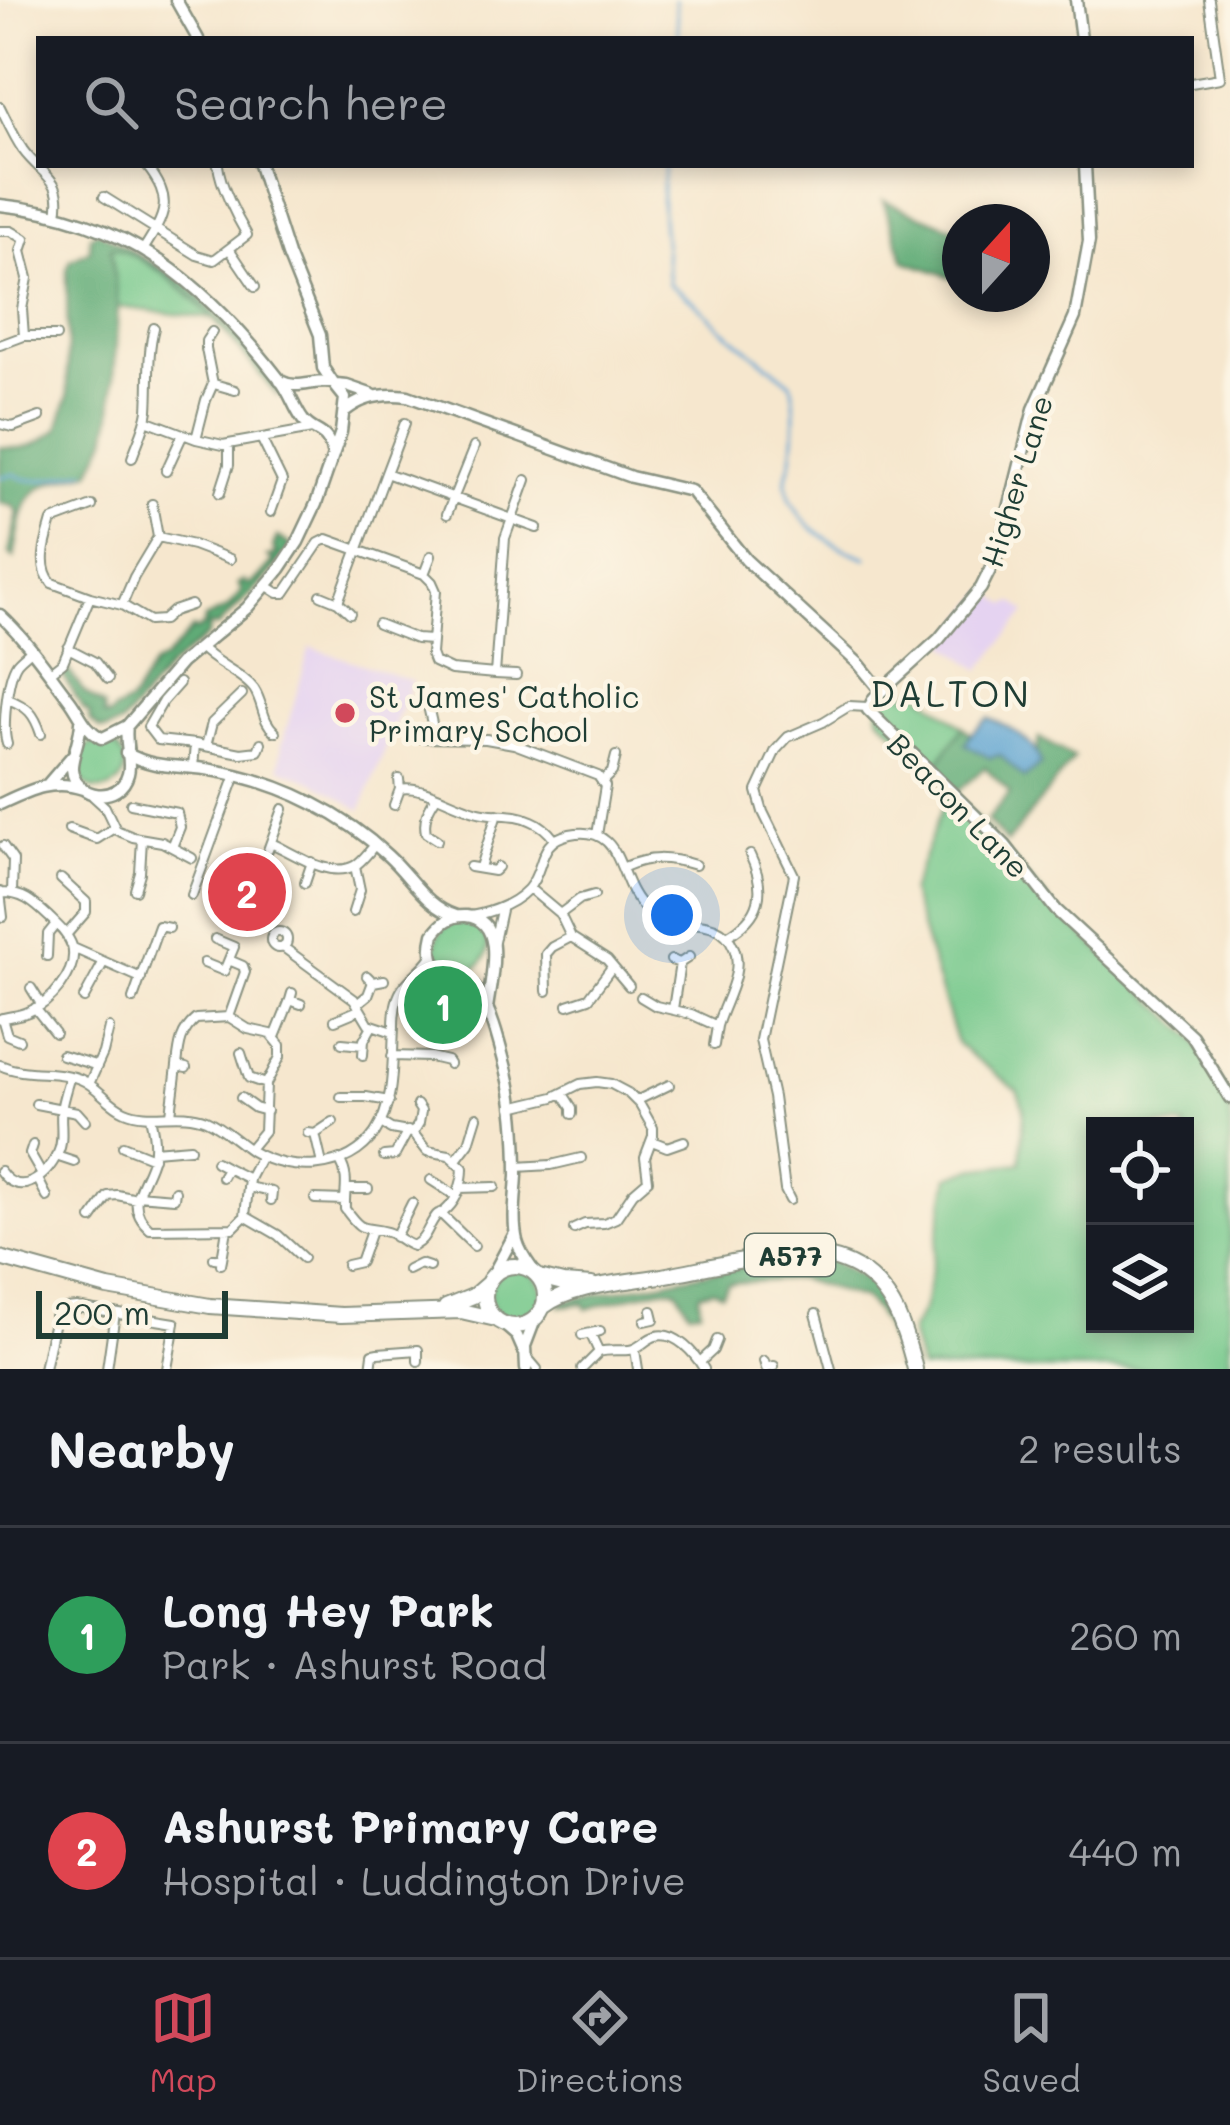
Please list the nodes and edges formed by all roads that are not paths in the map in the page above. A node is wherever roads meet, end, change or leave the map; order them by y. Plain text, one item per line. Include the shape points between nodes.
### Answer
1 (176, 0) edge
2 (1076, 0) edge
3 (1209, 0) edge
4 (196, 36) edge
5 (1082, 36) edge
6 (1194, 82) edge
7 (1, 112) edge
8 (36, 164) edge
9 (40, 168) edge
10 (148, 168) edge
11 (218, 168) edge
12 (260, 168) edge
13 (1085, 168) edge
14 (104, 196) dead end
15 (0, 205) edge
16 (57, 214) junction
17 (156, 229) junction
18 (5, 231) edge
19 (143, 250) junction
20 (230, 250) junction
21 (255, 287) dead end
22 (153, 328) dead end
23 (213, 332) dead end
24 (24, 336) junction
25 (56, 336) dead end
26 (0, 345) edge
27 (322, 362) junction
28 (280, 380) junction
29 (213, 384) junction
30 (310, 384) junction
31 (334, 384) junction
32 (236, 390) dead end
33 (380, 396) junction
34 (298, 410) junction
35 (344, 414) junction
36 (40, 417) dead end
37 (146, 420) junction
38 (405, 423) dead end
39 (0, 424) edge
40 (316, 429) junction
41 (287, 432) junction
42 (183, 434) junction
43 (196, 439) junction
44 (262, 440) junction
45 (230, 445) junction
46 (473, 446) dead end
47 (332, 455) junction
48 (132, 459) dead end
49 (165, 471) dead end
50 (386, 473) junction
51 (527, 487) dead end
52 (220, 493) dead end
53 (454, 498) junction
54 (152, 504) dead end
55 (92, 506) dead end
56 (270, 512) dead end
57 (447, 514) dead end
58 (512, 519) junction
59 (537, 528) dead end
60 (158, 537) junction
61 (358, 549) junction
62 (431, 556) dead end
63 (230, 559) dead end
64 (424, 574) junction
65 (267, 586) junction
66 (321, 596) dead end
67 (90, 597) junction
68 (338, 602) junction
69 (122, 605) junction
70 (190, 605) dead end
71 (350, 613) dead end
72 (0, 615) edge
73 (383, 630) dead end
74 (210, 640) junction
75 (432, 640) junction
76 (68, 648) junction
77 (32, 649) junction
78 (49, 673) junction
79 (495, 674) junction
80 (516, 676) dead end
81 (108, 679) dead end
82 (178, 682) dead end
83 (881, 691) junction
84 (242, 694) dead end
85 (8, 700) junction
86 (428, 706) dead end
87 (868, 707) junction
88 (81, 721) junction
89 (127, 725) junction
90 (275, 733) dead end
91 (41, 734) dead end
92 (435, 737) junction
93 (102, 738) junction
94 (420, 738) dead end
95 (261, 742) dead end
96 (201, 745) junction
97 (8, 748) dead end
98 (78, 749) junction
99 (126, 752) junction
100 (616, 757) dead end
101 (153, 766) junction
102 (193, 768) junction
103 (236, 775) junction
104 (602, 782) junction
105 (124, 783) junction
106 (48, 784) junction
107 (87, 791) junction
108 (436, 797) junction
109 (1, 804) edge
110 (131, 804) dead end
111 (394, 805) dead end
112 (284, 810) dead end
113 (497, 814) junction
114 (109, 816) junction
115 (67, 826) dead end
116 (113, 828) junction
117 (597, 835) junction
118 (142, 838) junction
119 (554, 839) junction
120 (437, 841) dead end
121 (3, 845) dead end
122 (375, 845) junction
123 (172, 847) junction
124 (750, 855) dead end
125 (192, 858) dead end
126 (312, 862) junction
127 (355, 866) junction
128 (694, 866) dead end
129 (498, 867) dead end
130 (623, 867) junction
131 (61, 879) dead end
132 (305, 883) dead end
133 (134, 884) dead end
134 (529, 888) junction
135 (4, 893) edge
136 (192, 895) dead end
137 (594, 895) dead end
138 (426, 898) junction
139 (501, 909) junction
140 (560, 914) junction
141 (355, 915) dead end
142 (464, 916) junction
143 (3, 917) edge
144 (56, 924) junction
145 (169, 928) dead end
146 (434, 934) junction
147 (66, 935) junction
148 (727, 936) junction
149 (571, 937) junction
150 (215, 939) dead end
151 (494, 942) junction
152 (283, 947) dead end
153 (73, 948) junction
154 (47, 956) dead end
155 (432, 956) junction
156 (689, 957) dead end
157 (229, 960) junction
158 (492, 960) junction
159 (104, 963) junction
160 (205, 963) dead end
161 (612, 967) junction
162 (443, 972) junction
163 (413, 978) junction
164 (141, 979) junction
165 (375, 979) dead end
166 (459, 979) junction
167 (629, 986) dead end
168 (31, 988) dead end
169 (547, 991) dead end
170 (641, 997) dead end
171 (84, 998) dead end
172 (134, 999) dead end
173 (301, 1004) dead end
174 (38, 1006) junction
175 (575, 1006) dead end
176 (358, 1007) junction
177 (487, 1009) junction
178 (673, 1009) junction
179 (229, 1017) junction
180 (1, 1018) edge
181 (334, 1023) dead end
182 (372, 1026) junction
183 (717, 1026) junction
184 (109, 1028) dead end
185 (393, 1032) junction
186 (55, 1033) dead end
187 (274, 1036) junction
188 (19, 1040) dead end
189 (342, 1043) dead end
190 (714, 1045) dead end
191 (241, 1053) dead end
192 (62, 1055) dead end
193 (392, 1056) junction
194 (449, 1064) dead end
195 (95, 1065) junction
196 (0, 1066) edge
197 (70, 1076) junction
198 (89, 1084) junction
199 (266, 1084) junction
200 (669, 1085) dead end
201 (563, 1094) junction
202 (341, 1097) dead end
203 (242, 1098) dead end
204 (1230, 1098) edge
205 (389, 1101) junction
206 (636, 1101) junction
207 (36, 1104) dead end
208 (61, 1107) junction
209 (512, 1107) junction
210 (422, 1108) dead end
211 (266, 1112) junction
212 (171, 1114) junction
213 (572, 1114) dead end
214 (150, 1117) junction
215 (477, 1117) dead end
216 (86, 1120) dead end
217 (333, 1122) dead end
218 (381, 1123) junction
219 (411, 1132) junction
220 (687, 1140) dead end
221 (652, 1141) junction
222 (33, 1144) dead end
223 (123, 1146) dead end
224 (249, 1149) junction
225 (185, 1152) dead end
226 (153, 1154) junction
227 (56, 1156) junction
228 (261, 1156) junction
229 (384, 1156) dead end
230 (584, 1159) dead end
231 (456, 1160) junction
232 (340, 1161) junction
233 (74, 1162) dead end
234 (216, 1162) dead end
235 (322, 1164) junction
236 (517, 1166) junction
237 (0, 1171) edge
238 (40, 1177) junction
239 (430, 1180) dead end
240 (248, 1183) junction
241 (496, 1186) dead end
242 (370, 1189) dead end
243 (175, 1191) dead end
244 (458, 1192) junction
245 (275, 1195) dead end
246 (346, 1195) junction
247 (47, 1197) dead end
248 (137, 1197) junction
249 (412, 1201) dead end
250 (790, 1201) dead end
251 (320, 1202) dead end
252 (440, 1213) junction
253 (245, 1216) junction
254 (92, 1219) dead end
255 (150, 1228) junction
256 (227, 1229) junction
257 (574, 1229) dead end
258 (371, 1231) junction
259 (515, 1232) junction
260 (395, 1237) junction
261 (142, 1240) dead end
262 (413, 1246) junction
263 (474, 1246) dead end
264 (303, 1258) dead end
265 (4, 1259) edge
266 (219, 1260) dead end
267 (347, 1265) dead end
268 (408, 1270) dead end
269 (537, 1275) junction
270 (490, 1280) junction
271 (603, 1286) junction
272 (438, 1310) junction
273 (540, 1312) junction
274 (115, 1313) junction
275 (816, 1314) dead end
276 (650, 1317) dead end
277 (499, 1321) junction
278 (591, 1334) dead end
279 (657, 1336) junction
280 (720, 1338) dead end
281 (635, 1350) junction
282 (598, 1352) junction
283 (525, 1355) junction
284 (418, 1361) dead end
285 (702, 1365) edge
286 (44, 1369) edge
287 (107, 1369) edge
288 (167, 1369) edge
289 (371, 1369) edge
290 (526, 1369) edge
291 (537, 1369) edge
292 (582, 1369) edge
293 (638, 1369) edge
294 (831, 1369) edge
295 (915, 1369) edge

1 - 4 street
2 - 5 street
3 - 6 street via 1220,78
7 - 8 street
9 - 16 street via 55,184
10 - 17 street via 165,197
11 - 20 street via 247,235
12 - 27 street via 320,335
13 - 83 street, Higher Lane via 1089,241 1075,317 1034,409 997,556 939,639
14 - 17 street
15 - 16 street
16 - 19 street
17 - 19 street
17 - 20 street via 206,260
18 - 24 street via 25,239
19 - 28 street via 202,293
20 - 21 street
22 - 37 street
23 - 29 street via 206,341
24 - 25 street
24 - 26 street
27 - 30 street
27 - 31 street
28 - 30 street
28 - 34 street
29 - 32 street
29 - 43 street
30 - 31 street
30 - 34 street
31 - 33 street, Beacon Lane
31 - 35 street via 345,398
33 - 35 street
33 - 83 street, Beacon Lane via 408,396 631,477 691,490 737,551
34 - 40 street
34 - 41 street
35 - 40 street
35 - 47 street
36 - 39 street via 13,428
37 - 42 street
37 - 48 street
38 - 50 street
40 - 41 street
40 - 47 street
41 - 44 street
42 - 43 street
42 - 49 street
43 - 45 street
44 - 45 street
44 - 56 street via 281,477
45 - 52 street
46 - 53 street
47 - 65 street via 307,525
50 - 53 street
50 - 61 street
51 - 58 street
53 - 57 street
53 - 58 street
54 - 60 street
55 - 67 street via 52,520 43,566 52,584
58 - 59 street
58 - 79 street
60 - 63 street
60 - 69 street
61 - 64 street
61 - 65 street via 324,540 285,593
61 - 68 street
62 - 64 street
64 - 75 street via 436,591
65 - 74 street
66 - 68 street
67 - 69 street
67 - 76 street
68 - 71 street
69 - 70 street via 156,621
72 - 77 street
73 - 75 street
74 - 89 street
74 - 90 street via 212,660 251,686
75 - 79 street via 432,658 442,667
76 - 78 street
76 - 81 street
77 - 78 street
77 - 85 street via 17,663
78 - 88 street
79 - 80 street
82 - 96 street via 149,729 158,740
83 - 87 street, Beacon Lane
84 - 96 street
85 - 91 street via 26,706
85 - 97 street
86 - 92 street
87 - 204 street, Beacon Lane via 1005,845 1056,910 1192,1036
87 - 250 street via 853,705 788,737 757,797 794,875 760,1040
88 - 93 street
88 - 98 street
89 - 93 street
89 - 99 street
92 - 94 street
92 - 104 street via 514,744
93 - 98 street
93 - 99 street
95 - 96 street via 250,753
96 - 102 street
98 - 106 street
98 - 107 street via 72,767
99 - 101 street
99 - 105 street
100 - 104 street
101 - 102 street
101 - 105 street
102 - 103 street
103 - 122 street via 317,806
103 - 136 street
104 - 117 street
105 - 107 street via 106,795
105 - 114 street
106 - 107 street
106 - 109 street
107 - 114 street
108 - 111 street via 399,784
108 - 113 street
108 - 120 street via 424,824
110 - 123 street via 183,812
112 - 126 street via 270,846
113 - 119 street via 534,822
113 - 129 street via 475,867
114 - 116 street
115 - 116 street via 97,839
116 - 118 street
117 - 119 street
117 - 130 street
118 - 123 street
118 - 133 street
119 - 134 street
121 - 135 street via 13,860
122 - 127 street
122 - 138 street
123 - 125 street
124 - 148 street via 758,902
126 - 127 street
126 - 132 street
127 - 141 street
128 - 130 street via 655,857
130 - 148 street via 647,911
131 - 147 street via 86,902
134 - 139 street
134 - 140 street
135 - 143 street
135 - 144 street via 25,896
137 - 140 street
138 - 142 street
138 - 146 street
139 - 142 street
139 - 151 street
140 - 149 street
142 - 146 street
142 - 151 street via 487,926
144 - 147 street
144 - 154 street
145 - 164 street via 159,926
146 - 155 street
147 - 153 street
148 - 183 street via 737,973
149 - 161 street
149 - 169 street via 545,954
150 - 157 street via 234,947
151 - 158 street
152 - 176 street
153 - 159 street
153 - 174 street via 67,976
155 - 162 street
155 - 163 street
156 - 178 street via 675,962
157 - 160 street via 224,971
157 - 179 street via 245,972
158 - 166 street via 478,975
158 - 177 street
159 - 164 street
159 - 171 street
161 - 167 street
161 - 175 street
162 - 163 street
162 - 166 street
163 - 185 street via 398,999
164 - 172 street
165 - 176 street
166 - 177 street via 472,984
168 - 174 street
170 - 178 street
173 - 187 street via 291,996
174 - 180 street
174 - 186 street
176 - 181 street
176 - 182 street
177 - 209 street
178 - 183 street
179 - 187 street
179 - 212 street via 206,1017 182,1035
180 - 188 street via 7,1035
182 - 185 street
182 - 189 street via 363,1050
183 - 190 street
184 - 195 street
185 - 193 street
187 - 199 street via 280,1057
191 - 199 street via 249,1078
192 - 195 street
193 - 194 street
193 - 205 street
195 - 198 street
196 - 197 street
197 - 198 street
197 - 208 street
198 - 214 street via 127,1113
199 - 211 street
200 - 206 street
201 - 206 street via 597,1082
201 - 209 street
201 - 213 street
202 - 205 street
203 - 211 street
205 - 218 street
206 - 221 street
207 - 208 street
208 - 216 street
208 - 227 street
209 - 236 street
210 - 219 street
211 - 224 street via 264,1131
212 - 214 street
212 - 224 street via 208,1120
214 - 226 street
215 - 231 street
217 - 235 street via 312,1133
218 - 219 street
218 - 232 street via 359,1152
219 - 229 street via 395,1155
219 - 231 street via 427,1151
220 - 221 street via 667,1147
221 - 257 street via 645,1156 652,1181 616,1218
222 - 238 street
223 - 226 street
224 - 228 street
225 - 226 street
226 - 248 street
227 - 233 street
227 - 238 street
228 - 235 street
228 - 240 street
230 - 236 street
231 - 244 street via 463,1168
232 - 235 street
232 - 246 street
234 - 240 street
236 - 259 street
237 - 238 street via 6,1185
238 - 247 street
239 - 244 street
240 - 245 street
240 - 253 street
241 - 244 street
242 - 246 street
243 - 248 street via 174,1198
244 - 252 street
246 - 251 street
246 - 258 street via 345,1209
248 - 254 street via 108,1196
248 - 255 street
249 - 260 street
252 - 262 street
252 - 263 street
253 - 256 street
253 - 264 street
255 - 256 street
255 - 261 street
256 - 266 street
258 - 260 street
258 - 267 street via 360,1262
259 - 269 street
259 - 270 street
260 - 262 street
262 - 268 street via 425,1265
265 - 272 main road, A577 via 150,1297 247,1310
269 - 270 main road, A577 via 512,1266
269 - 271 main road, A577
269 - 273 main road via 545,1292
270 - 272 main road, A577
270 - 277 main road via 486,1302
271 - 273 main road, A577 via 556,1298
271 - 295 main road, A577 via 777,1256 831,1258 881,1288
272 - 277 main road, A577
273 - 277 main road, A577 via 518,1326
273 - 283 street
274 - 286 street via 58,1313
274 - 287 street
274 - 288 street via 175,1323
275 - 294 street
276 - 279 street
277 - 283 street
278 - 282 street
279 - 281 street
279 - 285 street via 676,1340
280 - 285 street
281 - 282 street
281 - 293 street
282 - 292 street
283 - 290 street
283 - 291 street
284 - 289 street via 418,1350 378,1353

